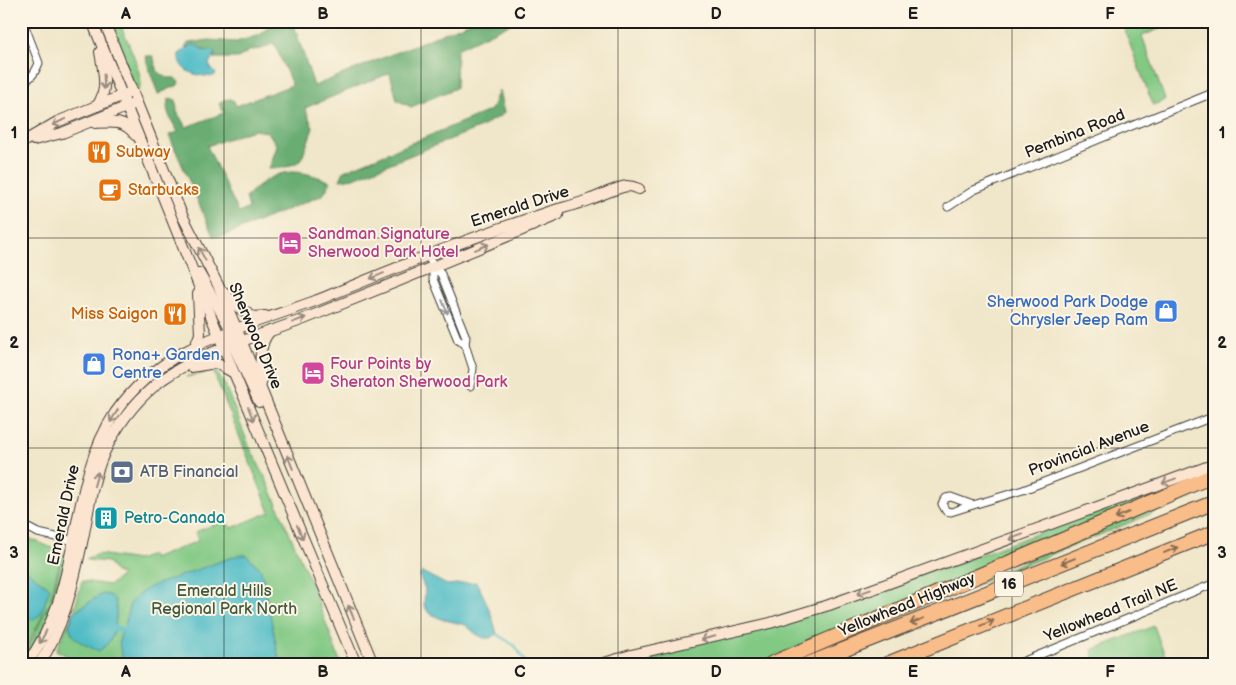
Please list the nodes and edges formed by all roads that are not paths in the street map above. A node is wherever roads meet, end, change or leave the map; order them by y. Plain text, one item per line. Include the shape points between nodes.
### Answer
1 (22, 21) edge
2 (104, 21) edge
3 (92, 22) edge
4 (21, 83) edge
5 (132, 92) junction
6 (1215, 92) edge
7 (122, 96) junction
8 (136, 103) junction
9 (97, 106) junction
10 (126, 107) junction
11 (79, 126) junction
12 (22, 143) edge
13 (143, 146) junction
14 (639, 189) dead end
15 (588, 201) junction
16 (948, 207) dead end
17 (428, 255) junction
18 (189, 261) junction
19 (433, 267) junction
20 (196, 280) junction
21 (218, 285) junction
22 (313, 302) junction
23 (278, 314) junction
24 (270, 331) junction
25 (219, 337) junction
26 (234, 340) junction
27 (195, 347) junction
28 (234, 373) junction
29 (163, 379) junction
30 (470, 386) dead end
31 (261, 390) junction
32 (1215, 416) edge
33 (276, 426) junction
34 (1215, 464) edge
35 (1215, 475) edge
36 (1215, 502) edge
37 (973, 505) dead end
38 (21, 524) edge
39 (1215, 532) edge
40 (74, 541) junction
41 (1215, 583) edge
42 (926, 648) junction
43 (372, 662) edge
44 (26, 664) edge
45 (39, 664) edge
46 (356, 664) edge
47 (601, 664) edge
48 (771, 664) edge
49 (808, 664) edge
50 (887, 664) edge
51 (897, 664) edge
52 (1017, 664) edge

1 - 4 street via 39,63 28,81
2 - 5 main road, Sherwood Drive
3 - 7 main road, Sherwood Drive
3 -> 9 main road via 104,80 103,94
5 - 7 main road
5 - 8 main road, Sherwood Drive
6 - 16 street, Pembina Road via 974,190
7 - 9 main road
7 - 10 main road, Sherwood Drive
8 - 10 main road
21 -> 8 main road, Sherwood Drive via 182,215
9 -> 12 main road via 57,122
10 - 11 main road
10 - 13 main road, Sherwood Drive
11 - 12 main road
11 - 13 main road via 110,122 125,125
13 - 18 main road, Sherwood Drive
14 - 15 main road, Emerald Drive via 633,186 621,188
15 - 17 main road, Emerald Drive via 498,228
19 -> 15 main road, Emerald Drive
17 - 19 street
17 -> 22 main road, Emerald Drive
18 - 20 main road, Sherwood Drive
18 - 26 main road via 200,274
24 -> 19 main road, Emerald Drive
19 - 30 street via 441,274 466,337 473,369
20 - 25 main road, Sherwood Drive
20 - 27 main road via 200,329
21 - 23 main road via 235,305 253,317
21 - 26 main road, Sherwood Drive
22 - 23 main road, Emerald Drive
22 - 26 main road
23 - 26 main road, Emerald Drive
24 - 26 main road, Emerald Drive
24 - 31 main road via 261,350
25 - 26 main road, Sherwood Drive
25 - 27 main road, Emerald Drive
26 - 28 main road, Sherwood Drive
26 - 29 main road, Emerald Drive
26 - 31 main road, Sherwood Drive
26 - 33 main road via 266,416
27 -> 40 main road, Emerald Drive via 158,368 133,390 115,414 91,462
28 - 29 main road via 216,363 190,367
28 -> 46 main road, Sherwood Drive
45 -> 29 main road, Emerald Drive via 66,608 101,461 126,414
31 - 33 main road, Sherwood Drive
32 - 37 street, Provincial Avenue via 1023,490
43 -> 33 main road, Sherwood Drive
34 -> 47 main road via 829,605 770,623
35 -> 48 highway
36 -> 49 highway, Yellowhead Highway / 16
38 - 40 street via 38,534
42 -> 39 highway, 16
40 -> 44 main road, Emerald Drive via 56,608 46,632
41 - 52 street, Yellowhead Trail NE
42 - 50 highway, 16
42 - 51 highway

